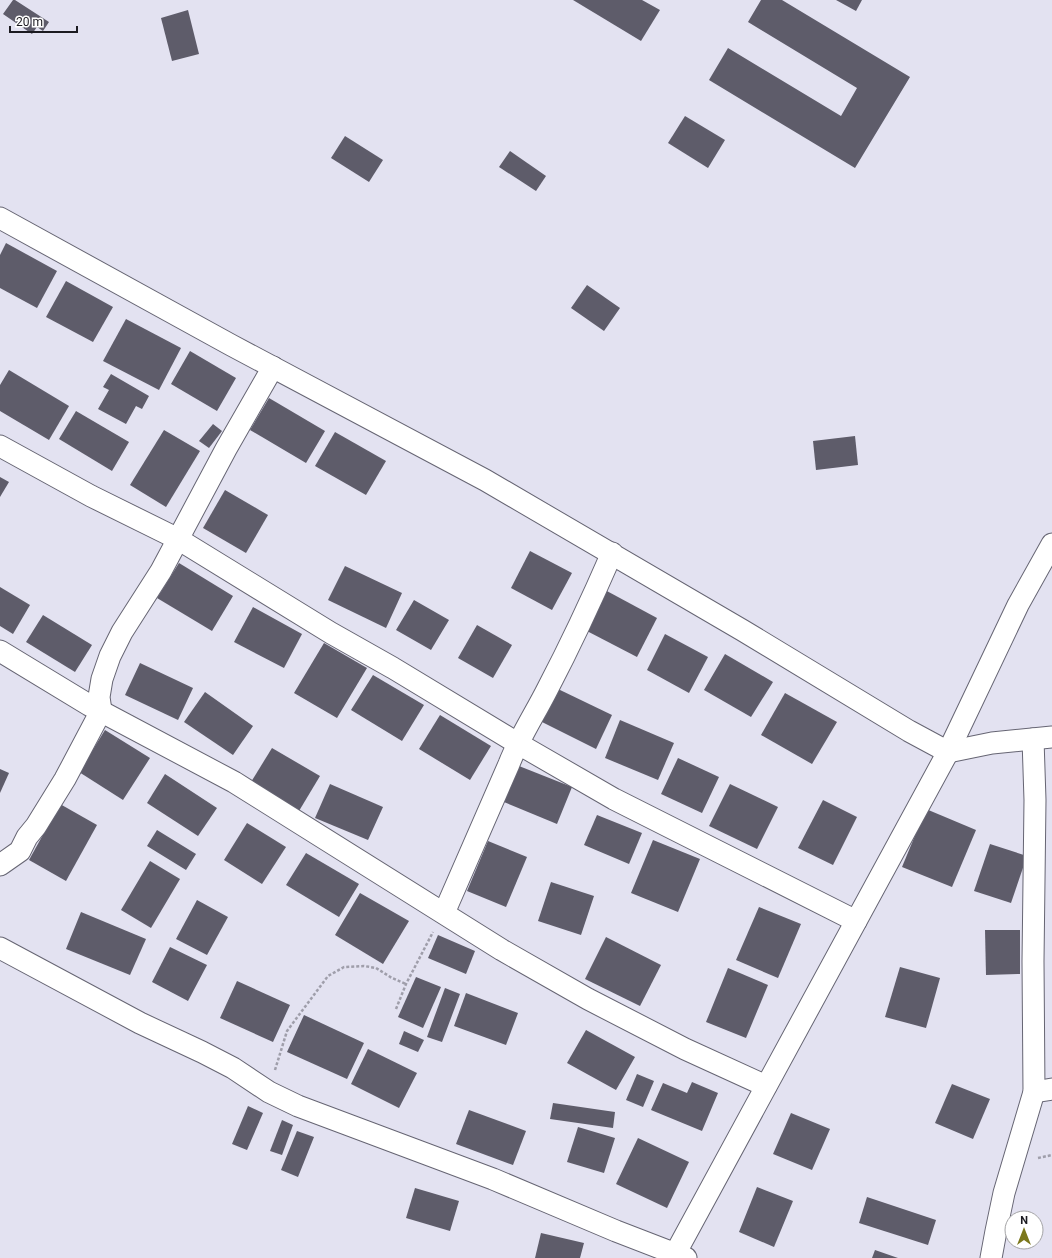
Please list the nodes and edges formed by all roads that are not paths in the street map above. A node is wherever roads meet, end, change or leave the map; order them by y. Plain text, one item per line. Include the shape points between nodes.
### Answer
1 (0, 218) edge
2 (273, 367) junction
3 (0, 446) edge
4 (178, 539) junction
5 (1052, 544) edge
6 (612, 554) junction
7 (0, 651) edge
8 (101, 711) junction
9 (1042, 738) edge
10 (517, 743) junction
11 (948, 752) junction
12 (0, 865) edge
13 (444, 913) junction
14 (856, 921) junction
15 (0, 948) edge
16 (766, 1086) junction
17 (1043, 1090) edge
18 (677, 1257) edge
19 (991, 1258) edge

1 - 2 street
2 - 4 street
2 - 6 street via 485,480
3 - 4 street via 91,496
4 - 8 street via 110,656 99,697
4 - 10 street
5 - 11 street via 1018,605
6 - 10 street via 548,689
6 - 11 street
7 - 8 street
8 - 12 street via 65,779 20,851
8 - 13 street via 234,782
9 - 11 street via 992,743
9 - 17 street via 1035,800 1033,962
10 - 13 street
10 - 14 street via 614,799
11 - 14 street
13 - 16 street via 502,950 588,999
14 - 16 street
15 - 18 street via 140,1023 233,1068 269,1092 298,1106 493,1179
16 - 18 street
17 - 19 street via 1004,1193

